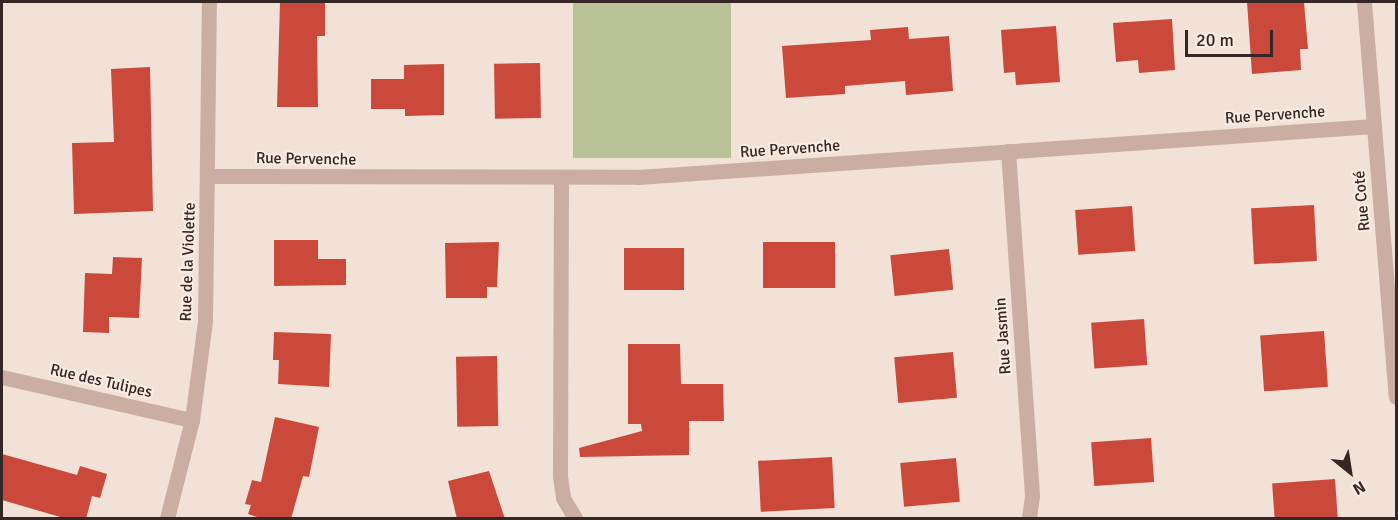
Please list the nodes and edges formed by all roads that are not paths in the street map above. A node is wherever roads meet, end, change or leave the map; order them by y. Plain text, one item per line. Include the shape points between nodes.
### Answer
1 (209, 2) edge
2 (1364, 2) edge
3 (1374, 126) junction
4 (1008, 151) junction
5 (208, 176) junction
6 (561, 180) junction
7 (2, 377) edge
8 (1396, 397) edge
9 (192, 420) junction
10 (167, 519) edge
11 (575, 519) edge
12 (1029, 519) edge

1 - 5 street, Rue de la Violette
2 - 3 street, Rue Coté
3 - 4 street, Rue Pervenche
3 - 8 street, Rue Coté
4 - 6 street, Rue Pervenche
4 - 12 street, Rue Jasmin via 1032,496
5 - 6 street, Rue Pervenche
5 - 9 street, Rue de la Violette via 205,321
6 - 11 street via 560,476 563,498
7 - 9 street, Rue des Tulipes
9 - 10 street, Rue de la Violette

